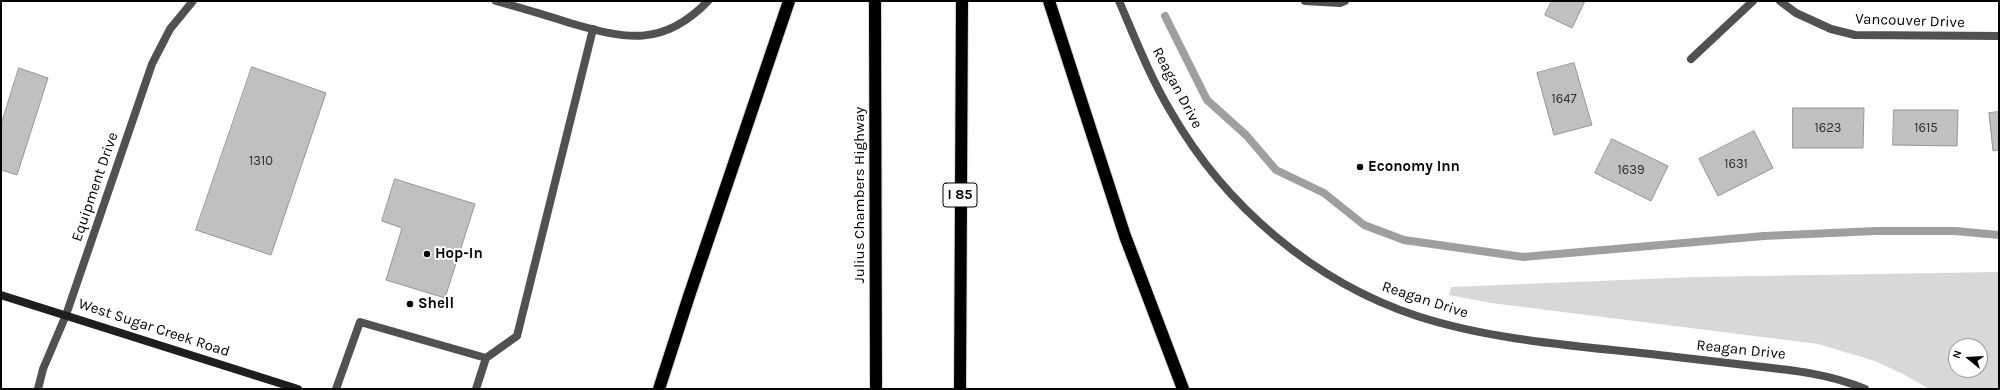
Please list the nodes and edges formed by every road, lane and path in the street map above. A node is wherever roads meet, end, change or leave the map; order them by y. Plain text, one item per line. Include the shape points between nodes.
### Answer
1 (193, 1) edge
2 (496, 1) edge
3 (708, 1) edge
4 (789, 1) edge
5 (875, 1) edge
6 (962, 1) edge
7 (1048, 1) edge
8 (1119, 1) edge
9 (1305, 1) edge
10 (1345, 1) edge
11 (1753, 1) edge
12 (1780, 1) edge
13 (593, 29) junction
14 (1999, 36) edge
15 (1691, 59) dead end
16 (1, 295) edge
17 (66, 315) junction
18 (486, 358) junction
19 (278, 386) edge
20 (38, 389) edge
21 (298, 389) edge
22 (336, 389) edge
23 (476, 389) edge
24 (659, 389) edge
25 (876, 389) edge
26 (960, 389) edge
27 (1183, 389) edge
28 (1865, 389) edge

1 - 17 street, Equipment Drive via 170,29 152,64
2 - 13 street
3 - 13 street via 686,20 661,32 634,37
4 - 24 highway
5 - 25 highway, Julius Chambers Highway
6 - 26 highway, I 85
7 - 27 highway via 1125,236
8 - 28 street, Reagan Drive via 1170,112 1200,158 1263,226 1316,268 1362,294 1418,316 1482,332 1578,346 1802,371 1852,383
9 - 10 street
11 - 15 street
12 - 14 street, Vancouver Drive via 1796,13 1831,29 1855,35
13 - 18 street via 517,336
16 - 17 main road, West Sugar Creek Road
17 - 19 main road, West Sugar Creek Road
17 - 20 street, Equipment Drive
18 - 22 street via 360,322
18 - 23 street
19 - 21 main road, West Sugar Creek Road

